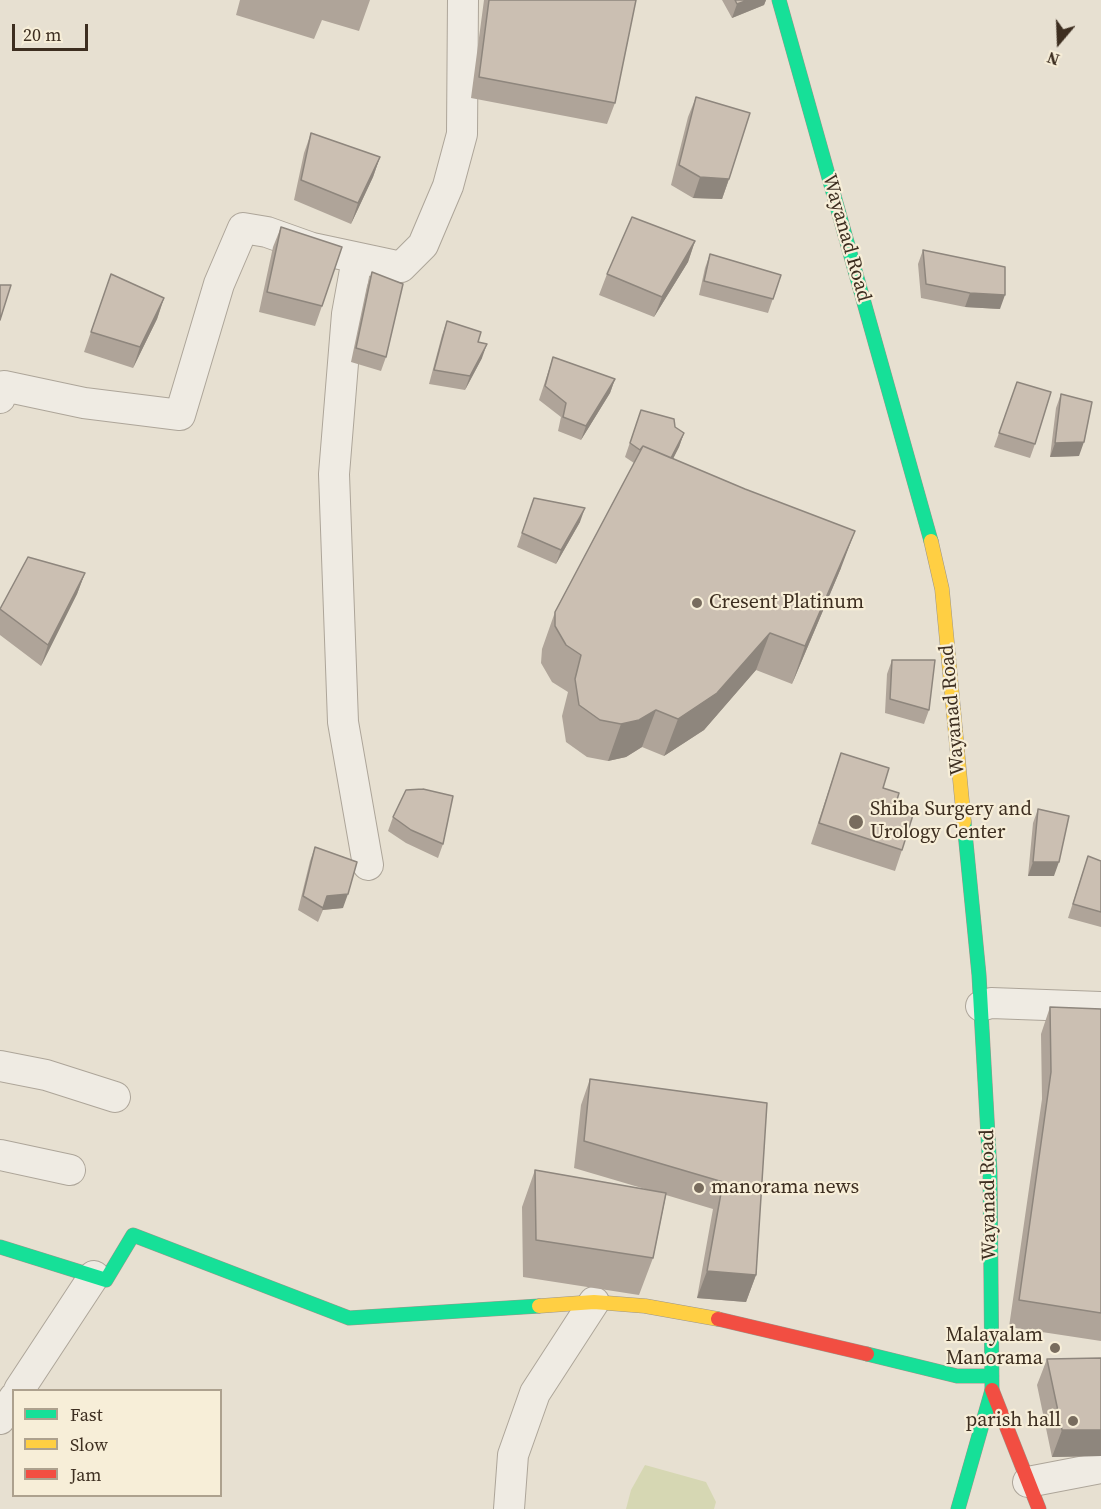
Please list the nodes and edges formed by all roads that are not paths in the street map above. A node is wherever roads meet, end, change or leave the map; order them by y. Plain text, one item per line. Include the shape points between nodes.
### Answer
1 (463, 0) edge
2 (779, 0) edge
3 (357, 258) junction
4 (0, 398) edge
5 (368, 865) dead end
6 (981, 1006) junction
7 (1101, 1007) edge
8 (0, 1066) edge
9 (115, 1097) dead end
10 (0, 1155) edge
11 (70, 1170) dead end
12 (0, 1246) edge
13 (94, 1276) junction
14 (594, 1302) junction
15 (992, 1383) junction
16 (19, 1389) edge
17 (12, 1401) edge
18 (0, 1419) edge
19 (1101, 1468) edge
20 (1033, 1496) edge
21 (509, 1509) edge
22 (958, 1509) edge

1 - 3 street via 462,134 447,186 423,245 401,267
2 - 6 main road, Wayanad Road via 942,589
3 - 4 street via 243,228 219,284 180,415 84,403 4,386
3 - 5 street via 347,314 334,474 343,722
6 - 7 street via 991,1003
6 - 15 main road, Wayanad Road via 990,1172
8 - 9 street
10 - 11 street
12 - 13 main road
13 - 14 main road via 106,1280 133,1235 349,1318
13 - 16 street
14 - 15 main road via 733,1321
14 - 21 street via 535,1394 513,1455
15 - 20 main road
15 - 22 main road, Wayanad Road
17 - 18 street
19 - 20 street

